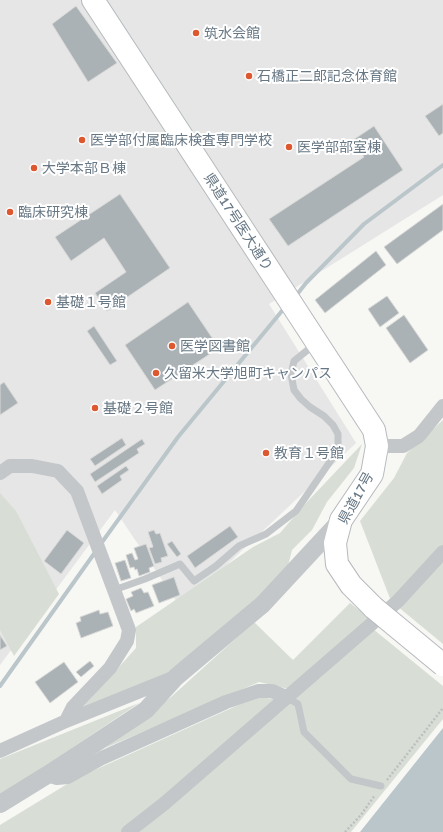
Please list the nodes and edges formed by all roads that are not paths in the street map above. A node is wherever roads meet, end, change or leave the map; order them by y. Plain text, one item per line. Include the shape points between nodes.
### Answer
1 (93, 0) edge
2 (317, 343) junction
3 (443, 406) edge
4 (437, 417) edge
5 (377, 446) junction
6 (0, 473) edge
7 (341, 520) junction
8 (443, 552) edge
9 (114, 590) junction
10 (443, 665) edge
11 (176, 677) junction
12 (286, 697) junction
13 (66, 721) junction
14 (0, 751) edge
15 (47, 775) junction
16 (381, 786) road end
17 (0, 804) edge
18 (128, 832) edge

1 - 2 main road, 県道17号医大通り
2 - 5 main road, 県道17号医大通り via 374,430
2 - 9 lane via 294,361 291,374 294,390 301,399 333,425 338,434 338,450 296,511 266,534 239,546 194,581 180,564
3 - 4 street
4 - 5 street via 418,436 403,446
5 - 7 main road, 県道17号 via 372,474
6 - 9 street via 10,466 32,466 58,471 77,491
7 - 10 main road, 県道17号, bridge via 335,542 336,564 351,585 374,608
7 - 11 street via 263,604
8 - 12 street via 398,600
9 - 13 street via 129,630 127,641 110,668 73,707
11 - 13 street
11 - 15 street via 146,710
12 - 15 street via 272,691 258,691 226,702 68,776 57,778
12 - 16 lane via 298,704 304,732 351,779
12 - 18 street
13 - 14 street
15 - 17 street

